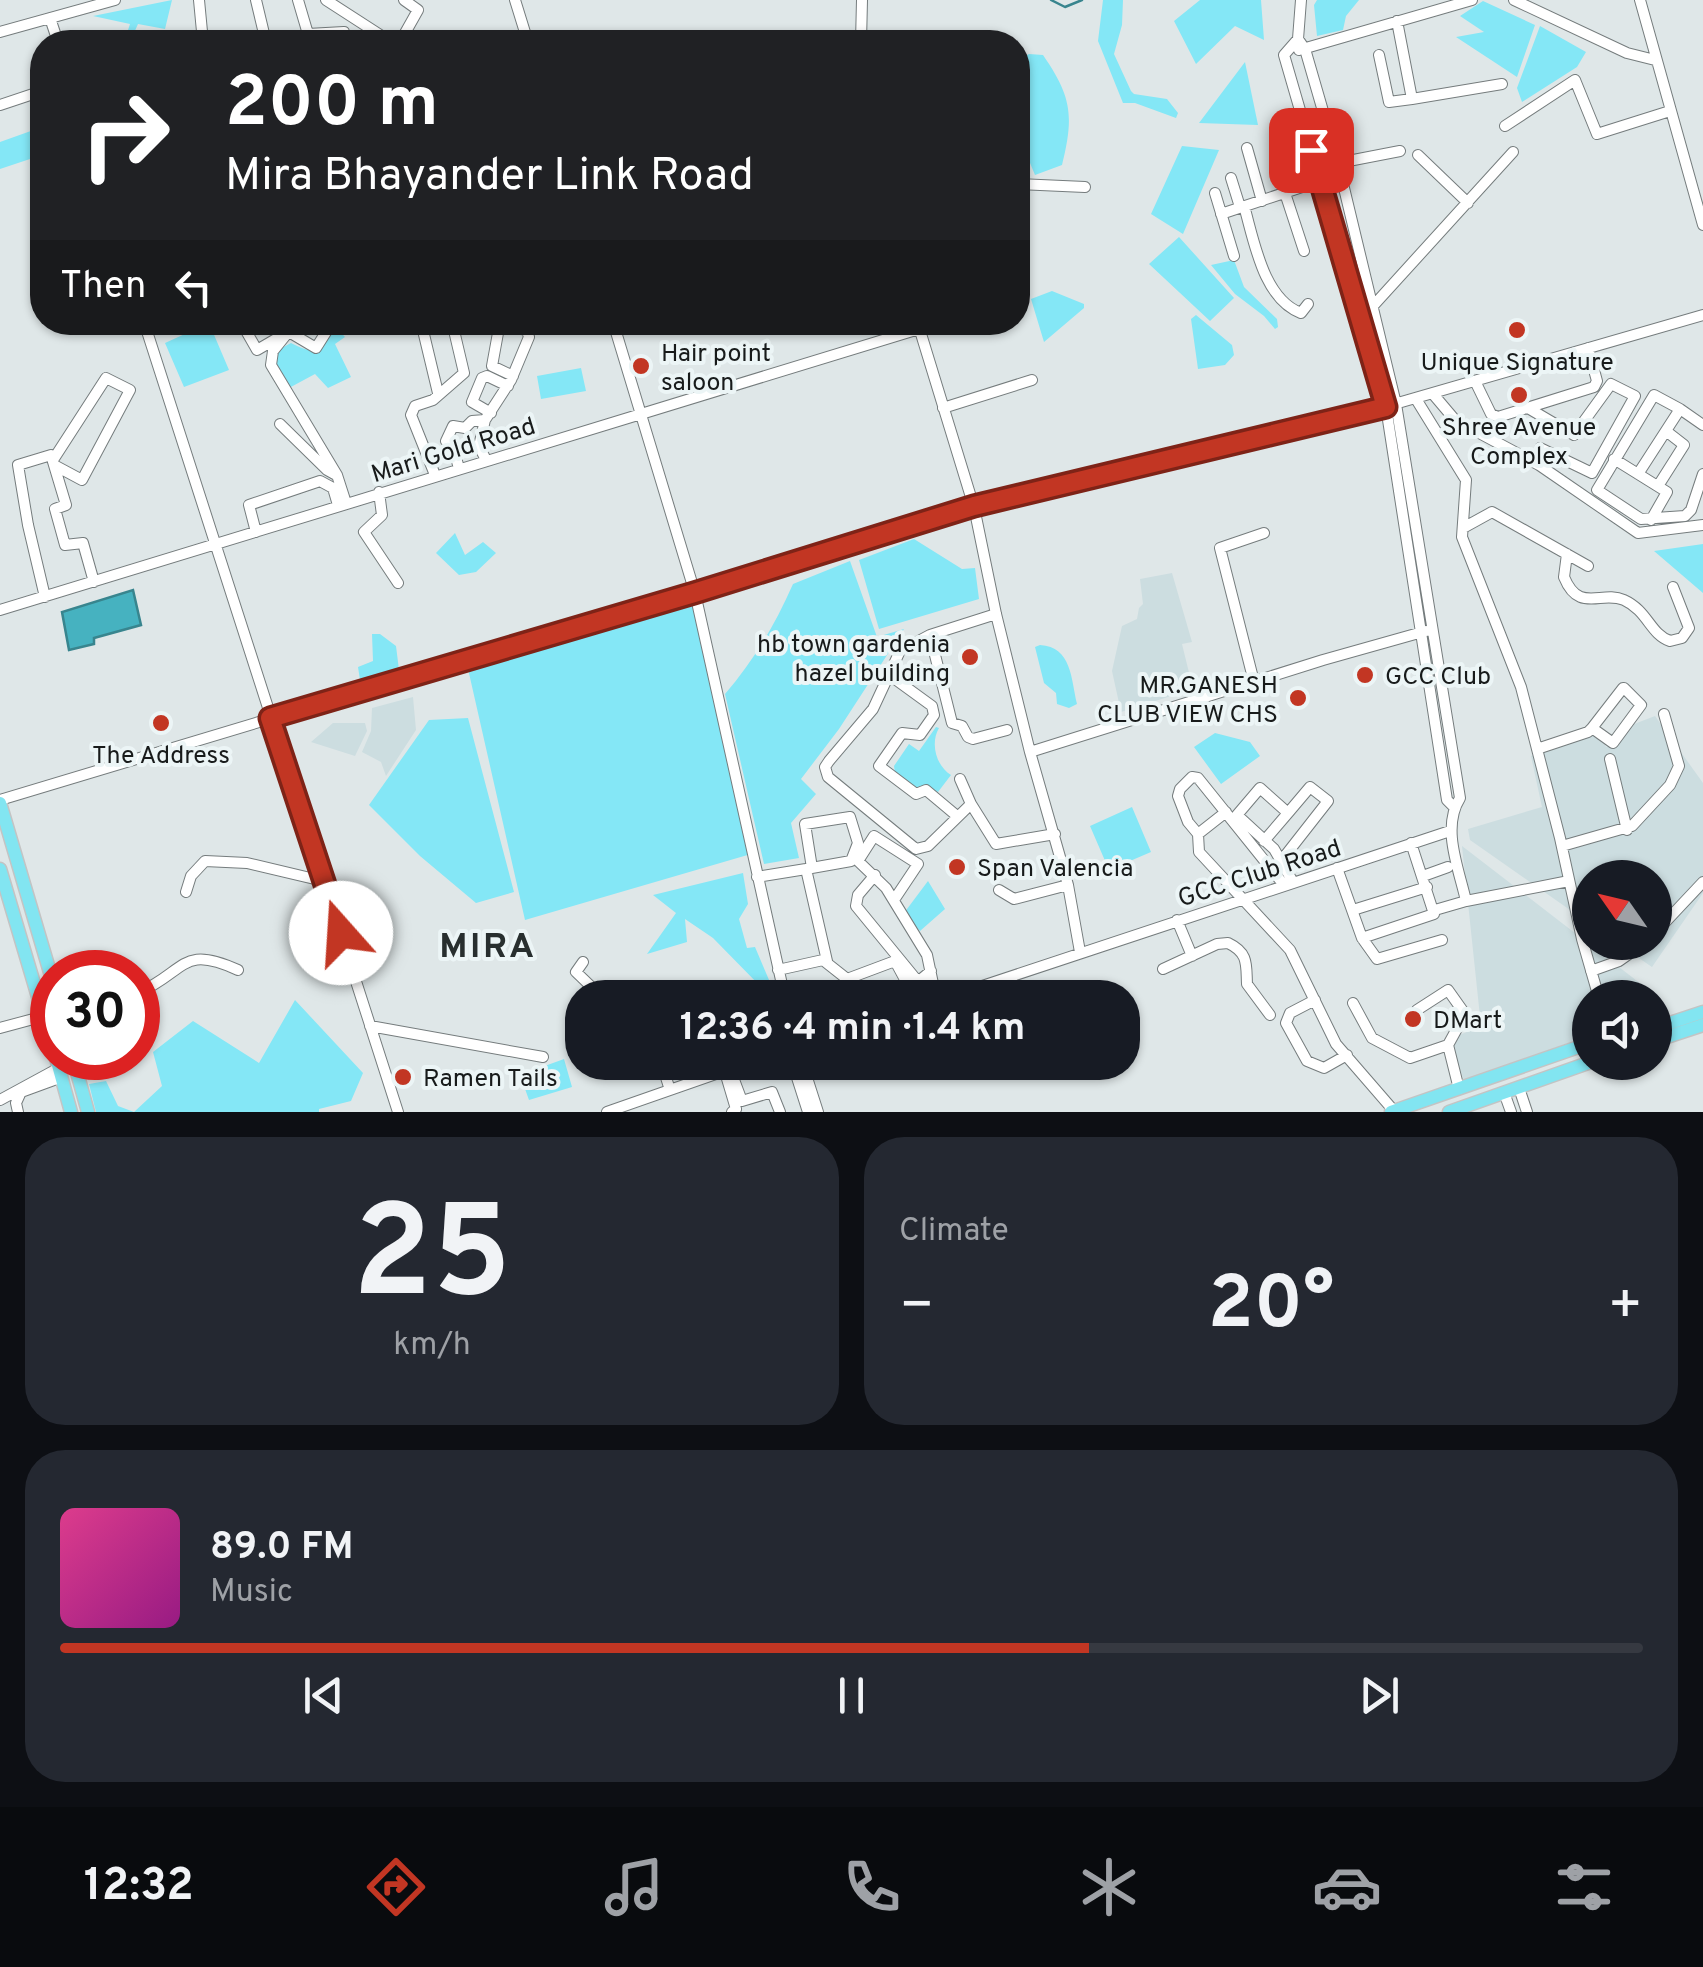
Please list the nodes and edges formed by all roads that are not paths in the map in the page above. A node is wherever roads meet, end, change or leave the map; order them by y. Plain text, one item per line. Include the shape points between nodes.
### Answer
1 (116, 0) edge
2 (199, 0) edge
3 (256, 0) edge
4 (298, 0) edge
5 (326, 0) edge
6 (404, 0) edge
7 (515, 0) edge
8 (862, 0) edge
9 (1301, 0) edge
10 (1472, 0) edge
11 (1514, 0) edge
12 (1640, 0) edge
13 (1452, 3) edge
14 (50, 18) junction
15 (1397, 22) junction
16 (54, 30) edge
17 (201, 30) edge
18 (263, 30) edge
19 (304, 30) edge
20 (362, 30) edge
21 (407, 30) edge
22 (524, 30) edge
23 (861, 30) edge
24 (0, 32) edge
25 (1301, 44) junction
26 (1379, 54) dead end
27 (1655, 60) junction
28 (1502, 84) dead end
29 (30, 96) edge
30 (1412, 99) junction
31 (0, 105) edge
32 (1670, 112) junction
33 (1505, 126) dead end
34 (1247, 148) dead end
35 (1400, 150) dead end
36 (1513, 152) dead end
37 (1418, 155) dead end
38 (1338, 163) junction
39 (1231, 178) dead end
40 (1320, 181) junction
41 (1030, 185) edge
42 (1085, 187) dead end
43 (1214, 192) dead end
44 (1285, 193) junction
45 (1699, 194) edge
46 (1262, 201) junction
47 (1468, 203) junction
48 (1242, 206) junction
49 (1221, 214) junction
50 (1703, 225) edge
51 (1304, 251) dead end
52 (1234, 256) dead end
53 (1308, 304) dead end
54 (1372, 306) junction
55 (1703, 314) edge
56 (148, 335) edge
57 (248, 335) edge
58 (281, 335) edge
59 (285, 335) edge
60 (298, 335) edge
61 (324, 335) edge
62 (424, 335) edge
63 (455, 335) edge
64 (500, 335) edge
65 (529, 335) edge
66 (617, 335) edge
67 (889, 335) edge
68 (924, 335) edge
69 (1588, 348) junction
70 (510, 380) junction
71 (1032, 380) dead end
72 (1475, 381) junction
73 (438, 394) junction
74 (1434, 394) junction
75 (1416, 399) junction
76 (1391, 406) junction
77 (944, 408) junction
78 (1528, 408) junction
79 (1680, 409) junction
80 (640, 413) junction
81 (488, 416) junction
82 (280, 424) dead end
83 (1703, 425) edge
84 (1666, 431) junction
85 (1540, 448) dead end
86 (1614, 459) junction
87 (486, 460) junction
88 (54, 463) junction
89 (459, 468) junction
90 (1638, 474) junction
91 (1703, 474) edge
92 (337, 475) junction
93 (434, 476) junction
94 (1658, 486) junction
95 (379, 492) junction
96 (342, 504) junction
97 (974, 506) junction
98 (1651, 520) junction
99 (1703, 526) edge
100 (1462, 528) junction
101 (256, 532) junction
102 (1264, 533) dead end
103 (215, 546) junction
104 (1567, 554) junction
105 (1588, 566) dead end
106 (94, 582) junction
107 (398, 583) dead end
108 (1673, 588) dead end
109 (694, 593) junction
110 (45, 597) junction
111 (0, 610) edge
112 (996, 614) junction
113 (1428, 630) junction
114 (930, 635) junction
115 (888, 674) junction
116 (1254, 682) junction
117 (1664, 714) dead end
118 (270, 718) junction
119 (1592, 728) junction
120 (1007, 730) dead end
121 (1538, 749) junction
122 (1030, 752) junction
123 (1610, 759) dead end
124 (960, 779) dead end
125 (0, 801) edge
126 (971, 804) junction
127 (1226, 812) junction
128 (1288, 812) junction
129 (957, 816) junction
130 (1450, 830) junction
131 (1627, 830) junction
132 (1054, 834) junction
133 (1198, 834) junction
134 (1264, 840) junction
135 (1411, 844) junction
136 (1562, 846) junction
137 (1281, 860) junction
138 (1448, 867) dead end
139 (809, 868) junction
140 (1337, 868) junction
141 (0, 870) edge
142 (875, 875) junction
143 (757, 877) junction
144 (1425, 881) junction
145 (323, 882) junction
146 (1570, 882) junction
147 (1703, 882) edge
148 (1288, 884) junction
149 (1068, 885) junction
150 (999, 890) dead end
151 (186, 892) dead end
152 (894, 900) junction
153 (1240, 900) junction
154 (1466, 901) junction
155 (4, 905) edge
156 (1352, 910) junction
157 (1435, 910) junction
158 (1672, 915) edge
159 (1178, 920) junction
160 (904, 921) junction
161 (883, 938) junction
162 (1362, 938) junction
163 (1442, 940) dead end
164 (44, 950) edge
165 (1080, 952) junction
166 (1192, 956) junction
167 (1620, 960) edge
168 (827, 961) junction
169 (583, 962) dead end
170 (30, 969) edge
171 (1163, 969) dead end
172 (238, 970) dead end
173 (778, 970) junction
174 (1590, 970) junction
175 (930, 972) junction
176 (585, 980) edge
177 (780, 980) edge
178 (847, 980) joint
179 (905, 980) edge
180 (932, 980) edge
181 (998, 980) edge
182 (1593, 980) edge
183 (160, 981) edge
184 (1315, 1000) junction
185 (1353, 1003) dead end
186 (1703, 1009) edge
187 (1417, 1010) dead end
188 (1270, 1016) dead end
189 (1672, 1019) edge
190 (30, 1020) edge
191 (370, 1026) junction
192 (0, 1028) edge
193 (1703, 1028) edge
194 (1672, 1038) edge
195 (1448, 1044) junction
196 (1572, 1053) edge
197 (1572, 1054) edge
198 (1346, 1055) junction
199 (543, 1057) dead end
200 (1572, 1069) edge
201 (1572, 1073) edge
202 (36, 1080) edge
203 (39, 1080) edge
204 (62, 1080) edge
205 (79, 1080) edge
206 (667, 1080) edge
207 (698, 1080) edge
208 (729, 1080) edge
209 (732, 1080) edge
210 (798, 1080) edge
211 (808, 1080) edge
212 (670, 1090) junction
213 (1459, 1090) junction
214 (1520, 1091) junction
215 (1506, 1098) junction
216 (0, 1100) edge
217 (18, 1112) edge
218 (71, 1112) edge
219 (88, 1112) edge
220 (398, 1112) edge
221 (607, 1112) edge
222 (732, 1112) edge
223 (780, 1112) edge
224 (808, 1112) edge
225 (818, 1112) edge
226 (1392, 1112) edge
227 (1410, 1112) edge
228 (1449, 1112) edge
229 (1464, 1112) edge
230 (1511, 1112) edge
231 (1527, 1112) edge

1 - 14 street
2 - 17 street
3 - 18 street
4 - 19 street
5 - 20 street
6 - 21 street via 418,13
7 - 22 street
8 - 23 street
9 - 25 street
10 - 13 street
11 - 27 street
12 - 27 street
13 - 15 street
14 - 16 street
14 - 24 street
15 - 25 street
15 - 30 street
25 - 38 street
25 - 40 street via 1284,55
26 - 30 street via 1389,102
27 - 32 street
28 - 30 street
29 - 31 street
32 - 33 street via 1597,134 1575,80
32 - 45 street
34 - 46 street
35 - 38 street
36 - 47 street
37 - 47 street
38 - 54 street
39 - 48 street
40 - 44 street
40 - 76 street
41 - 42 street
43 - 49 street
44 - 46 street
44 - 51 street
45 - 50 street
46 - 48 street
47 - 54 street
48 - 49 street
48 - 53 street via 1277,292 1295,312
49 - 52 street
54 - 76 street
55 - 69 street
56 - 103 street
57 - 58 street via 257,350
59 - 92 street via 271,365
60 - 61 street via 316,348
62 - 73 street
63 - 73 street via 464,369
64 - 70 street via 492,366
65 - 70 street
66 - 80 street
67 - 80 street, Mari Gold Road
68 - 77 street
69 - 72 street
69 - 78 street via 1595,385
70 - 81 street
70 - 81 street via 482,378 472,402
71 - 77 street
72 - 74 street
72 - 78 street via 1494,416
73 - 93 street via 410,415
74 - 75 street
74 - 99 street via 1455,420 1638,532
75 - 76 street
75 - 100 street via 1466,480
76 - 97 street
76 - 113 street
77 - 97 street
78 - 85 street via 1576,434 1611,384 1635,396 1592,473
79 - 83 street
79 - 84 street
79 - 86 street via 1655,394
80 - 87 street, Mari Gold Road
80 - 109 street
81 - 87 street via 480,446
81 - 89 street via 454,426 446,441
82 - 92 street
84 - 90 street
84 - 94 street via 1684,445
86 - 90 street
86 - 98 street via 1598,492
87 - 89 street, Mari Gold Road
88 - 88 street via 82,480 130,390 106,378
88 - 106 street via 66,505 54,509 66,544 83,543
88 - 110 street via 51,455 18,464
89 - 93 street, Mari Gold Road
90 - 94 street
91 - 98 street via 1689,512
92 - 96 street
93 - 95 street, Mari Gold Road
94 - 98 street via 1666,492
95 - 96 street, Mari Gold Road
95 - 107 street via 382,514 364,532
96 - 101 street, Mari Gold Road
96 - 101 street via 320,481 249,505
97 - 109 street
97 - 112 street
100 - 104 street via 1492,512
100 - 121 street
101 - 103 street, Mari Gold Road
102 - 116 street via 1220,548
103 - 106 street, Mari Gold Road
103 - 118 street
104 - 105 street
104 - 108 street via 1564,577 1574,594 1595,601 1621,598 1646,614 1661,638 1674,641 1689,628
106 - 110 street, Mari Gold Road
109 - 118 street
109 - 143 street
110 - 111 street, Mari Gold Road
112 - 114 street
112 - 122 street
113 - 116 street
113 - 130 street via 1454,801
114 - 115 street via 900,651
114 - 120 street via 952,722 973,739
115 - 129 street via 932,706 934,716 920,734 902,733 879,767 916,794 926,790
115 - 129 street via 873,708 825,766 828,777 916,848 928,846
116 - 122 street
117 - 131 street via 1679,770
118 - 125 street
118 - 145 street
119 - 119 street via 1624,688 1641,705 1614,742
119 - 121 street
121 - 136 street
122 - 132 street
123 - 131 street
124 - 126 street
125 - 164 main road
126 - 129 street
126 - 132 street via 999,845
127 - 133 street
127 - 133 street via 1192,777 1178,796
127 - 148 street
128 - 134 street
128 - 134 street via 1260,788 1238,811
128 - 137 street via 1310,788 1328,801
130 - 135 street, GCC Club Road
130 - 154 street
131 - 136 street
132 - 149 street
133 - 153 street via 1199,852
134 - 137 street
135 - 140 street, GCC Club Road
135 - 144 street
136 - 146 street
137 - 148 street
138 - 144 street
139 - 139 street via 854,858 858,843 850,817 805,824
139 - 143 street
139 - 168 street
140 - 148 street, GCC Club Road
140 - 156 street
141 - 155 main road
142 - 152 street
142 - 152 street via 858,860 874,836 916,861
142 - 161 street via 856,902
143 - 173 street
144 - 156 street
144 - 157 street
145 - 151 street via 248,862 205,861
145 - 191 street
146 - 154 street
146 - 174 street
147 - 158 street
148 - 153 street, GCC Club Road
149 - 150 street via 1014,899
149 - 165 street
152 - 160 street
153 - 159 street, GCC Club Road
153 - 184 street via 1290,950
154 - 157 street
155 - 170 main road
156 - 162 street
157 - 162 street
159 - 165 street, GCC Club Road
159 - 166 street
160 - 161 street
160 - 175 street via 927,955
161 - 175 street via 914,978
162 - 163 street via 1380,960
165 - 181 street, GCC Club Road
166 - 171 street
166 - 188 street via 1222,942 1234,946 1247,960 1247,984
167 - 174 street
168 - 173 street
168 - 178 street
169 - 176 street via 576,972
172 - 183 street via 194,958
173 - 177 street
174 - 182 street
175 - 180 street
178 - 179 street via 895,961
184 - 198 street
184 - 198 street via 1290,1013 1286,1025 1307,1061 1324,1068
185 - 195 street via 1372,1038 1410,1058
186 - 189 main road
187 - 195 street via 1448,990 1465,1014
190 - 192 street
191 - 199 street
191 - 220 street
193 - 194 main road
195 - 213 street
196 - 213 main road
197 - 227 main road
198 - 226 street
200 - 228 main road
201 - 214 main road
202 - 216 street
203 - 217 street via 21,1092
204 - 218 main road
205 - 219 main road
206 - 212 street
207 - 212 street
208 - 222 street
209 - 223 street via 742,1101 772,1092
210 - 224 street
211 - 225 street
212 - 221 street
213 - 226 main road
214 - 215 main road
214 - 231 street
215 - 229 main road
215 - 230 street

